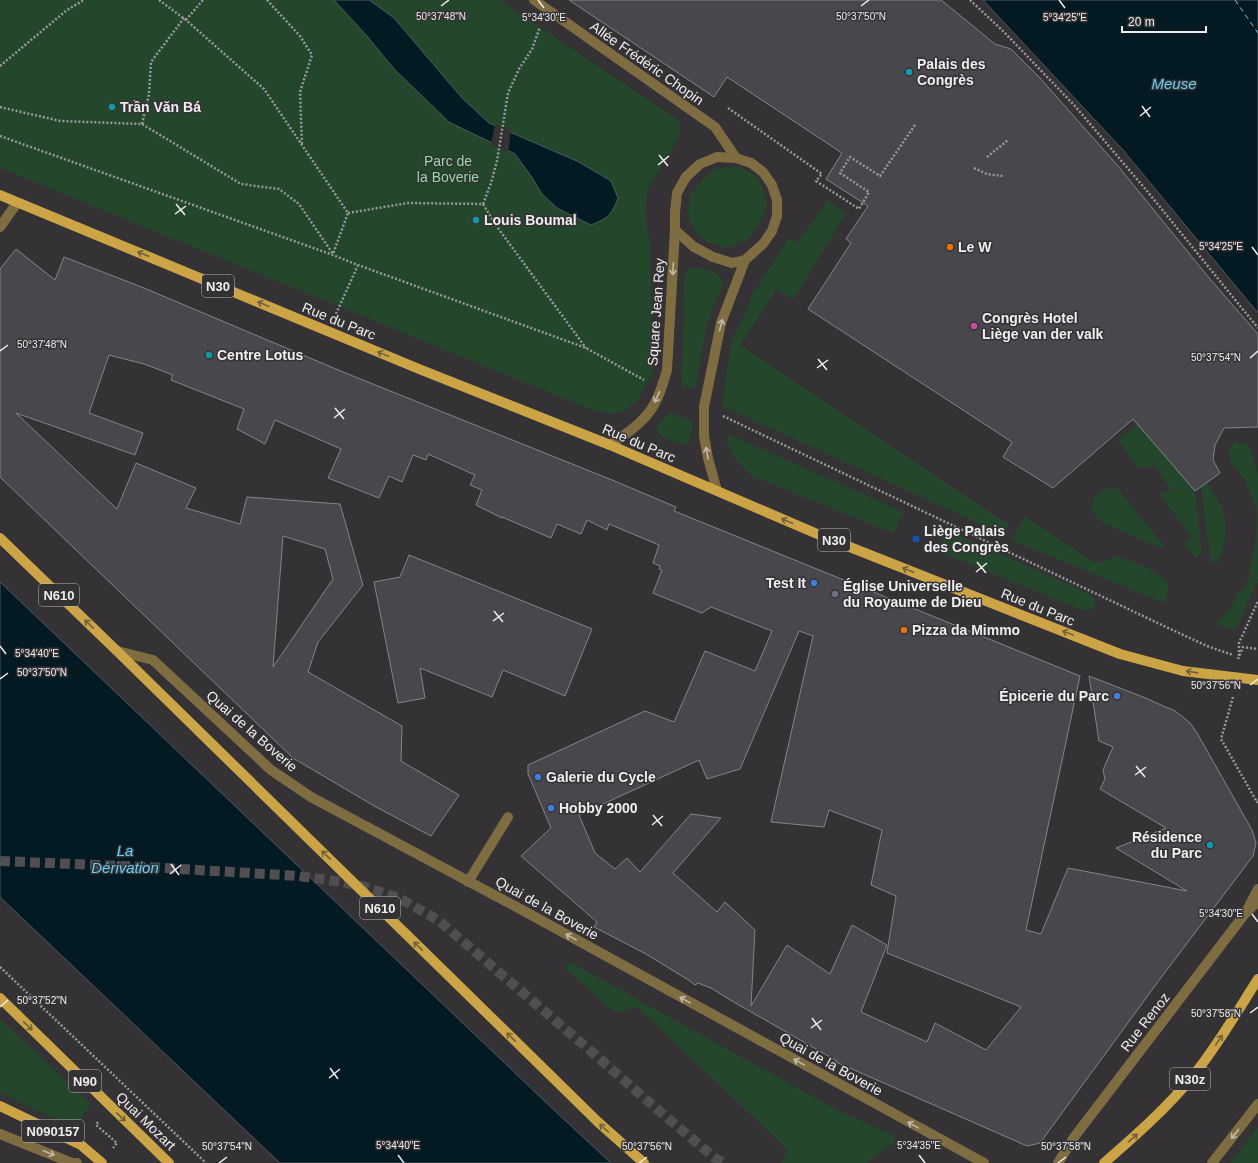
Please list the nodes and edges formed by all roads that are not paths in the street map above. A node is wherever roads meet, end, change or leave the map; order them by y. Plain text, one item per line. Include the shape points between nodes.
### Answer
1 (534, 0) edge
2 (736, 158) junction
3 (0, 195) edge
4 (17, 202) junction
5 (0, 227) edge
6 (675, 230) junction
7 (745, 260) junction
8 (610, 446) junction
9 (718, 491) junction
10 (0, 538) edge
11 (117, 651) junction
12 (1258, 680) edge
13 (508, 817) dead end
14 (468, 882) junction
15 (1258, 889) edge
16 (1258, 901) edge
17 (1244, 915) junction
18 (1258, 979) edge
19 (0, 998) edge
20 (1258, 1104) edge
21 (0, 1106) edge
22 (0, 1134) edge
23 (76, 1163) edge
24 (102, 1163) edge
25 (170, 1163) edge
26 (644, 1163) edge
27 (984, 1163) edge
28 (1058, 1163) edge
29 (1104, 1163) edge
30 (1212, 1163) edge

1 - 2 street, Allée Frédéric Chopin via 715,127
2 - 6 street, Square Jean Rey via 718,158 700,164 686,177 677,193
2 - 7 street, Square Jean Rey via 751,163 763,172 772,185 777,200 777,216 772,231 763,244
3 - 4 main road, N30
4 - 5 street
8 -> 4 main road, Rue du Parc / N30
6 - 7 street via 694,248 713,257 732,263
6 -> 8 street, Square Jean Rey via 667,370 662,387 651,410 632,430
9 -> 7 street, Square Jean Rey via 704,436 704,407 720,323
8 - 9 main road, Rue du Parc / N30
12 -> 9 main road, Rue du Parc / N30 via 1183,671 1120,654 822,536
11 -> 10 main road, Quai de la Boverie / N610
11 - 14 street, Quai de la Boverie via 153,660 271,770 311,798
26 -> 11 main road, Quai de la Boverie / N610 via 598,1122
13 - 14 street
27 -> 14 street, Quai de la Boverie
15 - 17 street
16 - 17 street, Rue Renoz
17 - 28 street, Rue Renoz via 1075,1136
29 -> 18 main road, N30z via 1136,1135 1193,1076
19 -> 25 main road, Quai Mozart / N90
20 -> 30 street
21 - 24 main road, N090157 via 81,1145
22 -> 23 street

